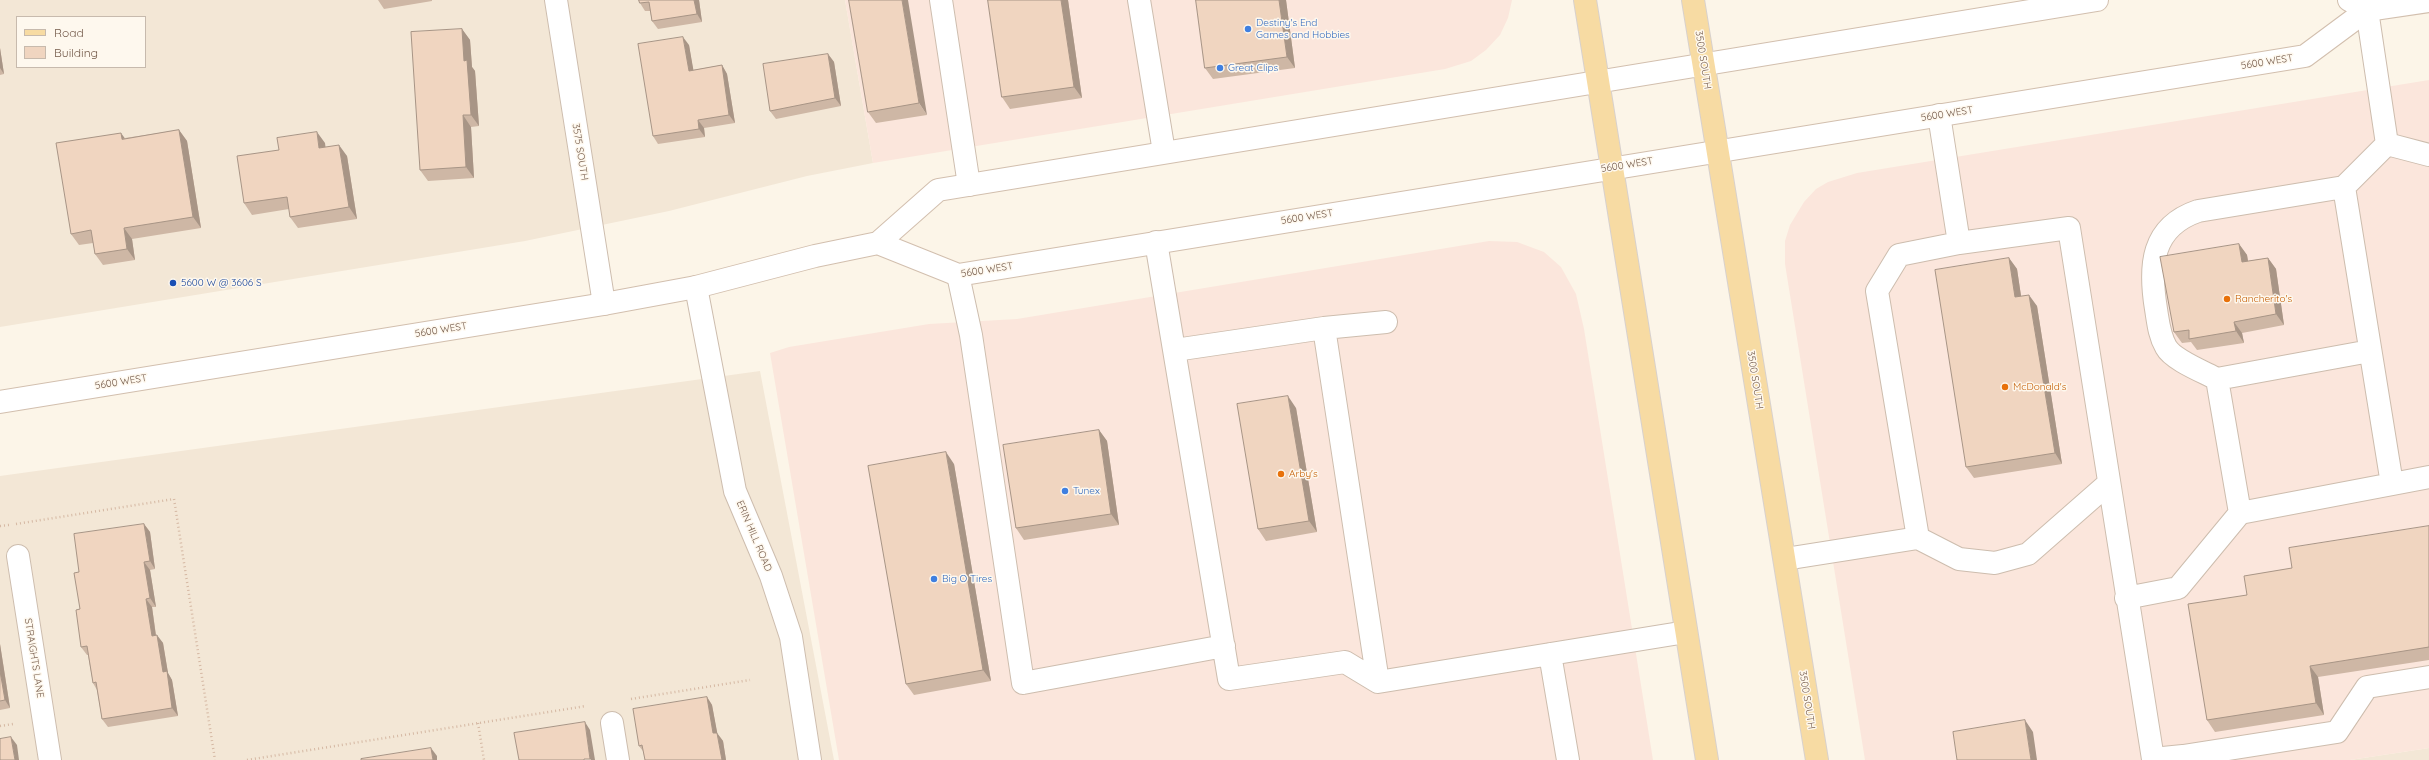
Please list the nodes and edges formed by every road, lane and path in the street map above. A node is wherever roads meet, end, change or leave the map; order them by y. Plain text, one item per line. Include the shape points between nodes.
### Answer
1 (556, 0) edge
2 (941, 0) edge
3 (1139, 0) edge
4 (1585, 0) edge
5 (1693, 0) edge
6 (2097, 0) edge
7 (2429, 1) edge
8 (2358, 5) edge
9 (1704, 65) junction
10 (1598, 82) junction
11 (1939, 115) junction
12 (2387, 144) junction
13 (1718, 150) junction
14 (1164, 152) junction
15 (2429, 156) edge
16 (1612, 168) junction
17 (968, 185) junction
18 (2344, 187) junction
19 (1156, 242) junction
20 (878, 243) junction
21 (1959, 243) junction
22 (958, 275) junction
23 (696, 287) junction
24 (604, 304) junction
25 (1386, 322) dead end
26 (1324, 328) junction
27 (1175, 350) junction
28 (2370, 351) junction
29 (2217, 379) junction
30 (0, 402) edge
31 (2429, 477) edge
32 (2109, 483) junction
33 (2392, 484) junction
34 (2240, 513) junction
35 (0, 526) edge
36 (1918, 538) junction
37 (18, 556) dead end
38 (1785, 559) junction
39 (2126, 598) junction
40 (1686, 632) junction
41 (1224, 646) junction
42 (1550, 654) junction
43 (2429, 677) edge
44 (750, 680) dead end
45 (1378, 682) junction
46 (626, 700) dead end
47 (587, 706) dead end
48 (478, 723) junction
49 (612, 723) dead end
50 (2184, 758) edge
51 (50, 760) edge
52 (215, 760) edge
53 (247, 760) edge
54 (484, 760) edge
55 (618, 760) edge
56 (810, 760) edge
57 (1568, 760) edge
58 (1707, 760) edge
59 (1817, 760) edge

1 - 24 main road, 3575 SOUTH
2 - 17 main road
3 - 14 main road
4 - 10 main road
5 - 9 main road, 3500 SOUTH
6 - 9 main road, 5600 WEST
7 - 8 main road, 5600 WEST
8 - 11 main road, 5600 WEST via 2305,56
8 - 12 main road
9 - 10 main road, 5600 WEST
9 - 13 main road, 3500 SOUTH
10 - 14 main road, 5600 WEST
10 - 16 main road
11 - 13 main road, 5600 WEST
11 - 21 main road
12 - 15 main road
12 - 18 main road
13 - 16 main road, 5600 WEST
13 - 38 main road, 3500 SOUTH
14 - 17 main road, 5600 WEST
16 - 19 main road, 5600 WEST
16 - 40 main road
17 - 20 main road, 5600 WEST via 938,190
18 - 28 main road
18 - 29 main road via 2198,211 2184,216 2170,226 2162,237 2156,251 2152,278 2162,338 2166,348 2174,355
19 - 22 main road, 5600 WEST
19 - 27 main road
20 - 22 main road, 5600 WEST
20 - 23 main road, 5600 WEST via 814,256
21 - 32 main road via 2069,228
21 - 36 main road via 1899,255 1877,291
22 - 41 main road via 971,335 1022,683
23 - 24 main road, 5600 WEST
23 - 56 main road, ERIN HILL ROAD via 735,491 772,576 791,637
24 - 30 main road, 5600 WEST
25 - 26 main road
26 - 27 main road
26 - 45 main road
27 - 41 main road
28 - 29 main road
28 - 33 main road
29 - 34 main road
31 - 33 main road
32 - 36 main road via 2028,554 1995,562 1959,559
32 - 39 main road
33 - 34 main road
34 - 39 main road via 2178,588
35 - 52 path via 174,499
36 - 38 main road
37 - 51 main road, STRAIGHTS LANE
38 - 59 main road, 3500 SOUTH
39 - 50 main road via 2153,759
40 - 42 main road
40 - 58 main road
41 - 45 main road via 1229,679 1345,662
42 - 45 main road
42 - 57 main road
43 - 50 main road via 2367,687 2337,732
44 - 46 path
47 - 48 path
48 - 53 path
48 - 54 path
49 - 55 main road

